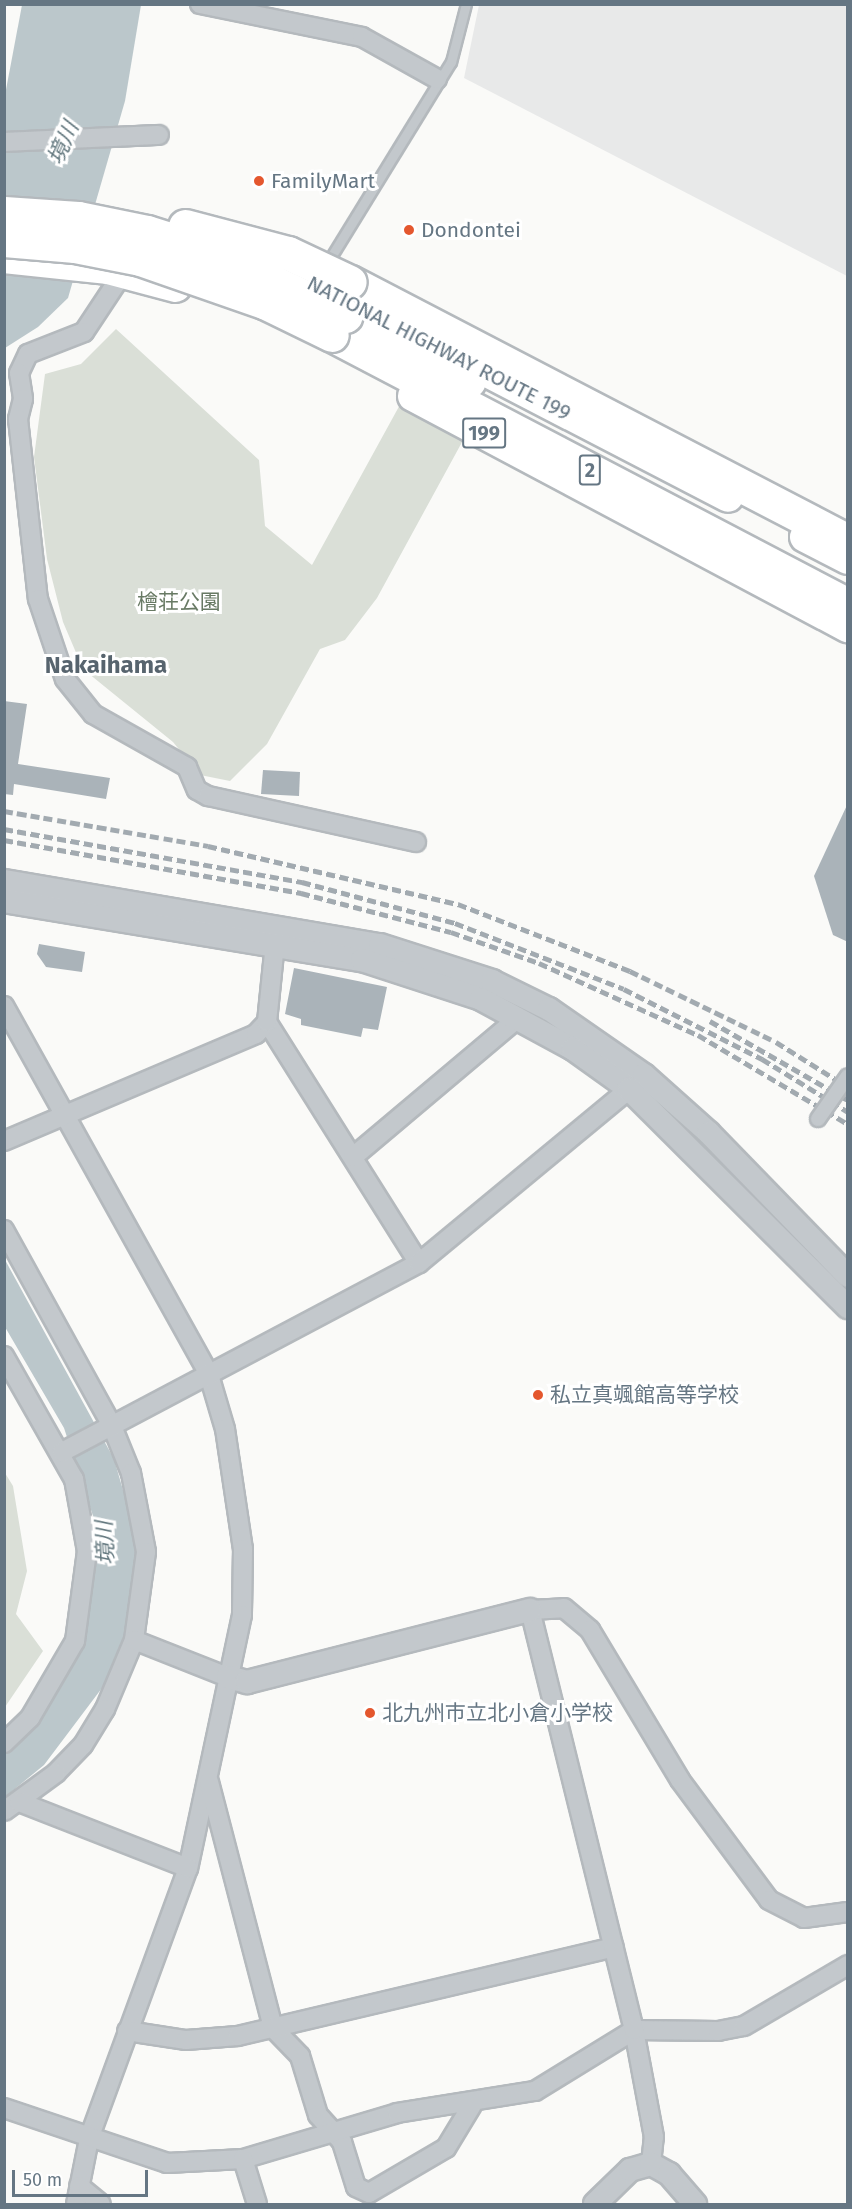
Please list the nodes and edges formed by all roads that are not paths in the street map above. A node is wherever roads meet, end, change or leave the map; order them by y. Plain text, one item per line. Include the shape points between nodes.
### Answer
1 (200, 4) edge
2 (466, 4) edge
3 (437, 79) junction
4 (159, 135) dead end
5 (4, 142) edge
6 (4, 213) edge
7 (78, 218) junction
8 (4, 224) edge
9 (130, 224) junction
10 (4, 240) edge
11 (4, 258) edge
12 (117, 271) junction
13 (315, 283) junction
14 (339, 326) junction
15 (288, 329) junction
16 (11, 423) edge
17 (848, 541) edge
18 (848, 559) edge
19 (848, 580) edge
20 (848, 605) edge
21 (848, 627) edge
22 (416, 842) dead end
23 (4, 881) edge
24 (4, 901) edge
25 (276, 936) junction
26 (4, 1006) edge
27 (518, 1018) junction
28 (267, 1022) junction
29 (848, 1076) edge
30 (629, 1089) junction
31 (62, 1113) junction
32 (818, 1119) dead end
33 (4, 1141) edge
34 (353, 1157) junction
35 (4, 1230) edge
36 (419, 1263) junction
37 (848, 1276) edge
38 (848, 1307) edge
39 (5, 1358) edge
40 (209, 1375) junction
41 (109, 1428) junction
42 (65, 1451) junction
43 (530, 1610) junction
44 (135, 1640) junction
45 (228, 1677) junction
46 (4, 1743) edge
47 (209, 1780) junction
48 (12, 1806) edge
49 (188, 1868) junction
50 (848, 1912) edge
51 (614, 1947) junction
52 (848, 1965) edge
53 (273, 2028) junction
54 (127, 2031) junction
55 (634, 2031) junction
56 (472, 2105) junction
57 (4, 2108) edge
58 (328, 2130) junction
59 (89, 2139) junction
60 (243, 2159) junction
61 (651, 2164) junction
62 (80, 2186) junction
63 (76, 2205) edge
64 (101, 2205) edge
65 (257, 2205) edge
66 (595, 2205) edge
67 (695, 2205) edge

1 - 3 street via 362,38
2 - 3 lane via 451,62
3 - 13 lane
4 - 5 street
6 - 7 highway, bridge
7 - 14 highway, bridge via 207,251
7 - 17 highway, bridge via 203,229 288,253
8 - 9 highway, NATIONAL HIGHWAY ROUTE 199 / 199, bridge
9 - 12 street
9 - 13 highway, NATIONAL HIGHWAY ROUTE 199 / 199 via 223,244
10 - 14 highway, bridge via 75,246 140,259
11 - 12 highway, 199
12 - 15 highway, 199
12 - 16 street via 84,332 28,354 19,373 23,399
13 - 15 lane
13 - 18 highway, NATIONAL HIGHWAY ROUTE 199 / 199
14 - 19 highway, 2
14 - 20 highway, 2
15 - 21 highway, 199
16 - 22 street via 48,640 65,679 93,714 183,764 197,790 208,796
23 - 25 street
24 - 25 street
25 - 27 street via 424,977
25 - 28 street
25 - 37 street via 428,957 492,981 557,1015 645,1075
26 - 31 street
27 - 30 street
27 - 34 street
28 - 31 street via 256,1034
28 - 34 street
29 - 32 street, bridge
30 - 36 street
30 - 38 street
31 - 33 street
31 - 40 street
34 - 36 street
35 - 41 street
36 - 40 street
39 - 42 street
40 - 41 street
40 - 45 street via 225,1429 243,1549 242,1615
41 - 42 street
41 - 44 street via 131,1473 146,1552
42 - 46 street via 83,1512 87,1551 75,1641 30,1718
43 - 45 street via 247,1682
43 - 50 street via 564,1608 590,1630 680,1779 769,1900 804,1918
43 - 51 street
44 - 45 street
44 - 48 street via 123,1674 84,1745
45 - 47 street
47 - 49 street
47 - 53 street
48 - 49 street
49 - 54 street
51 - 53 street
51 - 55 street
52 - 55 street via 744,2026 718,2031
53 - 54 street via 186,2040
53 - 58 street via 300,2056
54 - 59 street
55 - 56 street via 535,2091
55 - 61 street via 654,2137
56 - 58 street via 396,2113
56 - 58 street via 446,2148 369,2193 356,2187 342,2142
57 - 59 street
58 - 60 street
59 - 60 street via 167,2163
59 - 62 street
60 - 65 street
61 - 66 street via 630,2170
61 - 67 street via 669,2174
62 - 63 street
62 - 64 street

